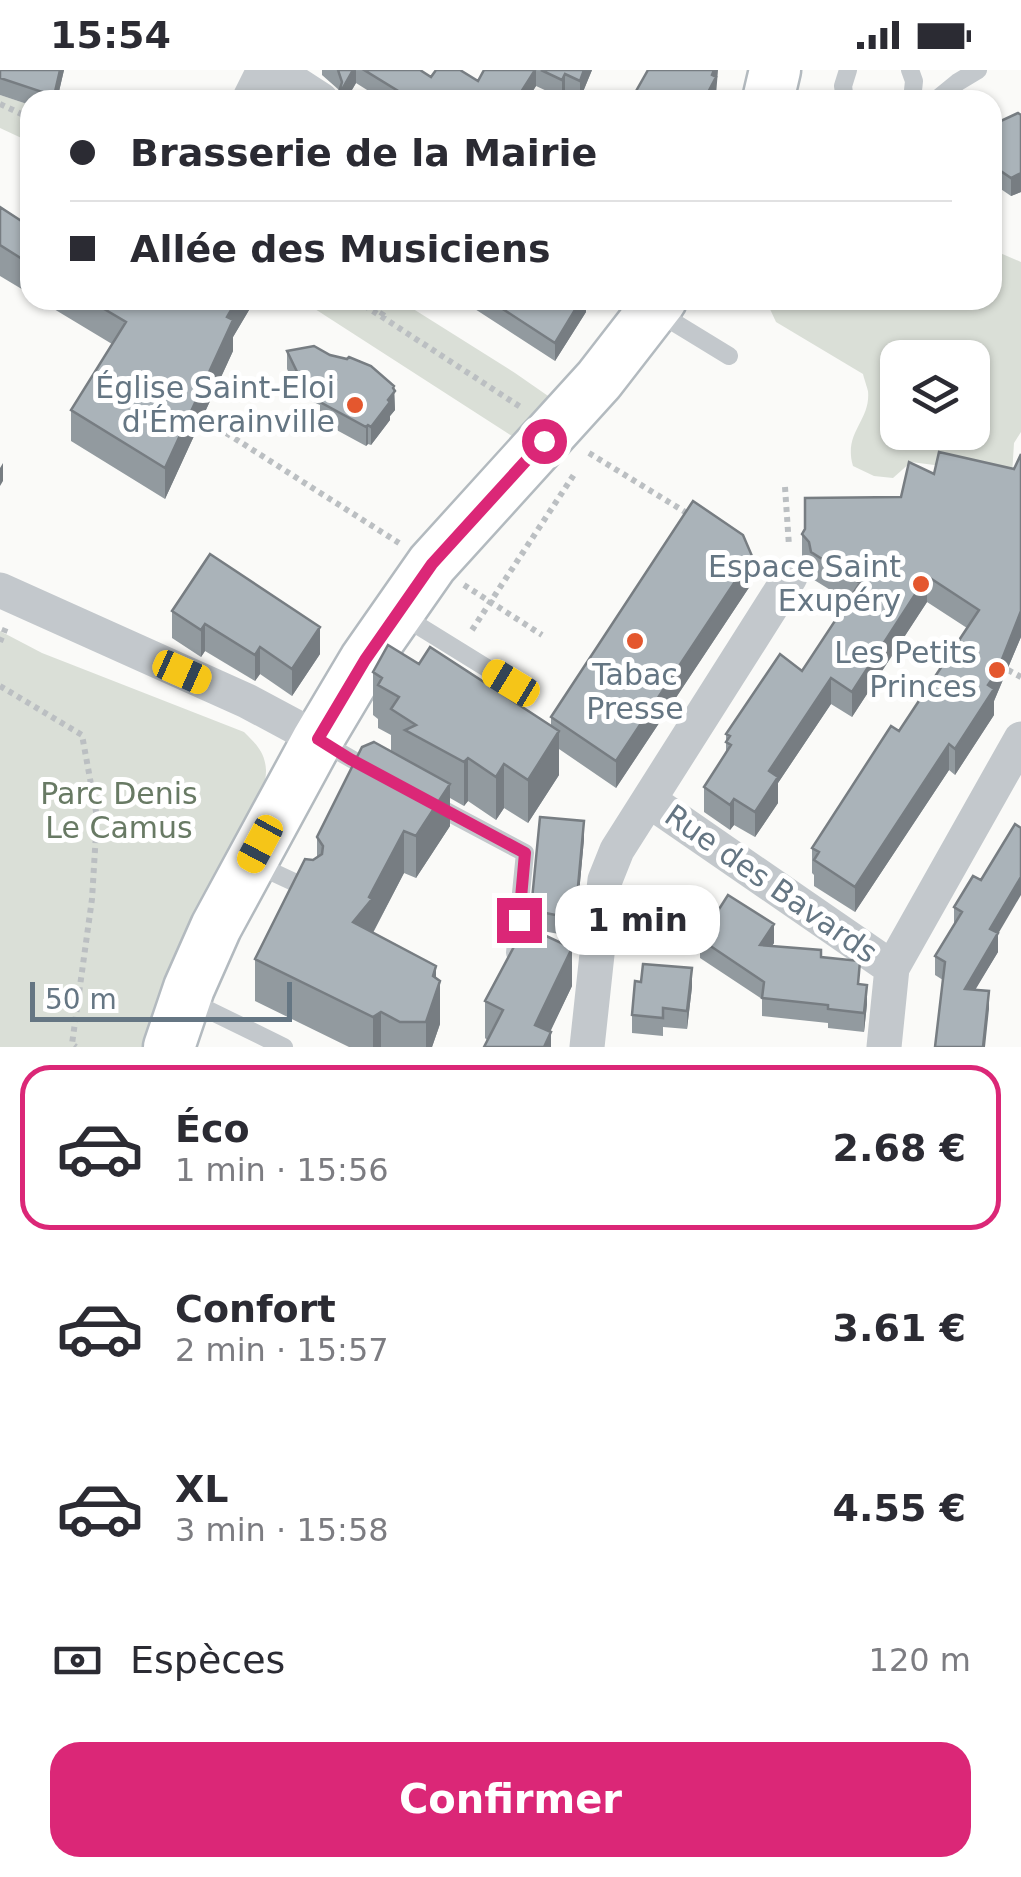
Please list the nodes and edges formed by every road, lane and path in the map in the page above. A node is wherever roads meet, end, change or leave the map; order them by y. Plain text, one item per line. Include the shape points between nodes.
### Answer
1 (274, 70) edge
2 (978, 70) edge
3 (305, 90) edge
4 (948, 90) edge
5 (372, 310) edge
6 (385, 310) edge
7 (646, 310) edge
8 (655, 310) edge
9 (381, 316) junction
10 (729, 356) dead end
11 (534, 416) dead end
12 (202, 417) edge
13 (785, 487) dead end
14 (701, 522) edge
15 (432, 564) junction
16 (790, 577) joint
17 (0, 590) edge
18 (492, 603) junction
19 (396, 613) junction
20 (542, 634) dead end
21 (456, 651) junction
22 (1008, 670) edge
23 (1021, 677) edge
24 (511, 683) dead end
25 (0, 686) edge
26 (318, 739) junction
27 (1021, 739) edge
28 (385, 778) edge
29 (420, 797) edge
30 (650, 800) junction
31 (251, 862) junction
32 (311, 890) edge
33 (516, 954) edge
34 (892, 968) junction
35 (185, 999) junction
36 (76, 1047) edge
37 (168, 1047) edge
38 (284, 1047) edge
39 (587, 1047) edge
40 (884, 1047) edge

1 - 3 street
2 - 4 lane
5 - 9 path
6 - 9 path
7 - 15 main road via 599,380
8 - 10 lane
9 - 11 path
12 - 15 path
13 - 16 path
14 - 18 path via 589,453
15 - 18 path
15 - 19 main road
16 - 30 street
17 - 26 street
18 - 20 path
18 - 21 path
19 - 21 lane
19 - 26 main road
21 - 24 lane
22 - 23 path
25 - 36 path via 82,736 97,817
26 - 28 lane
26 - 31 main road
27 - 34 street
29 - 33 lane via 525,853
30 - 34 street, Rue des Bavards
30 - 39 street via 604,880
31 - 32 lane
31 - 35 main road
34 - 40 street
35 - 37 main road
35 - 38 lane

